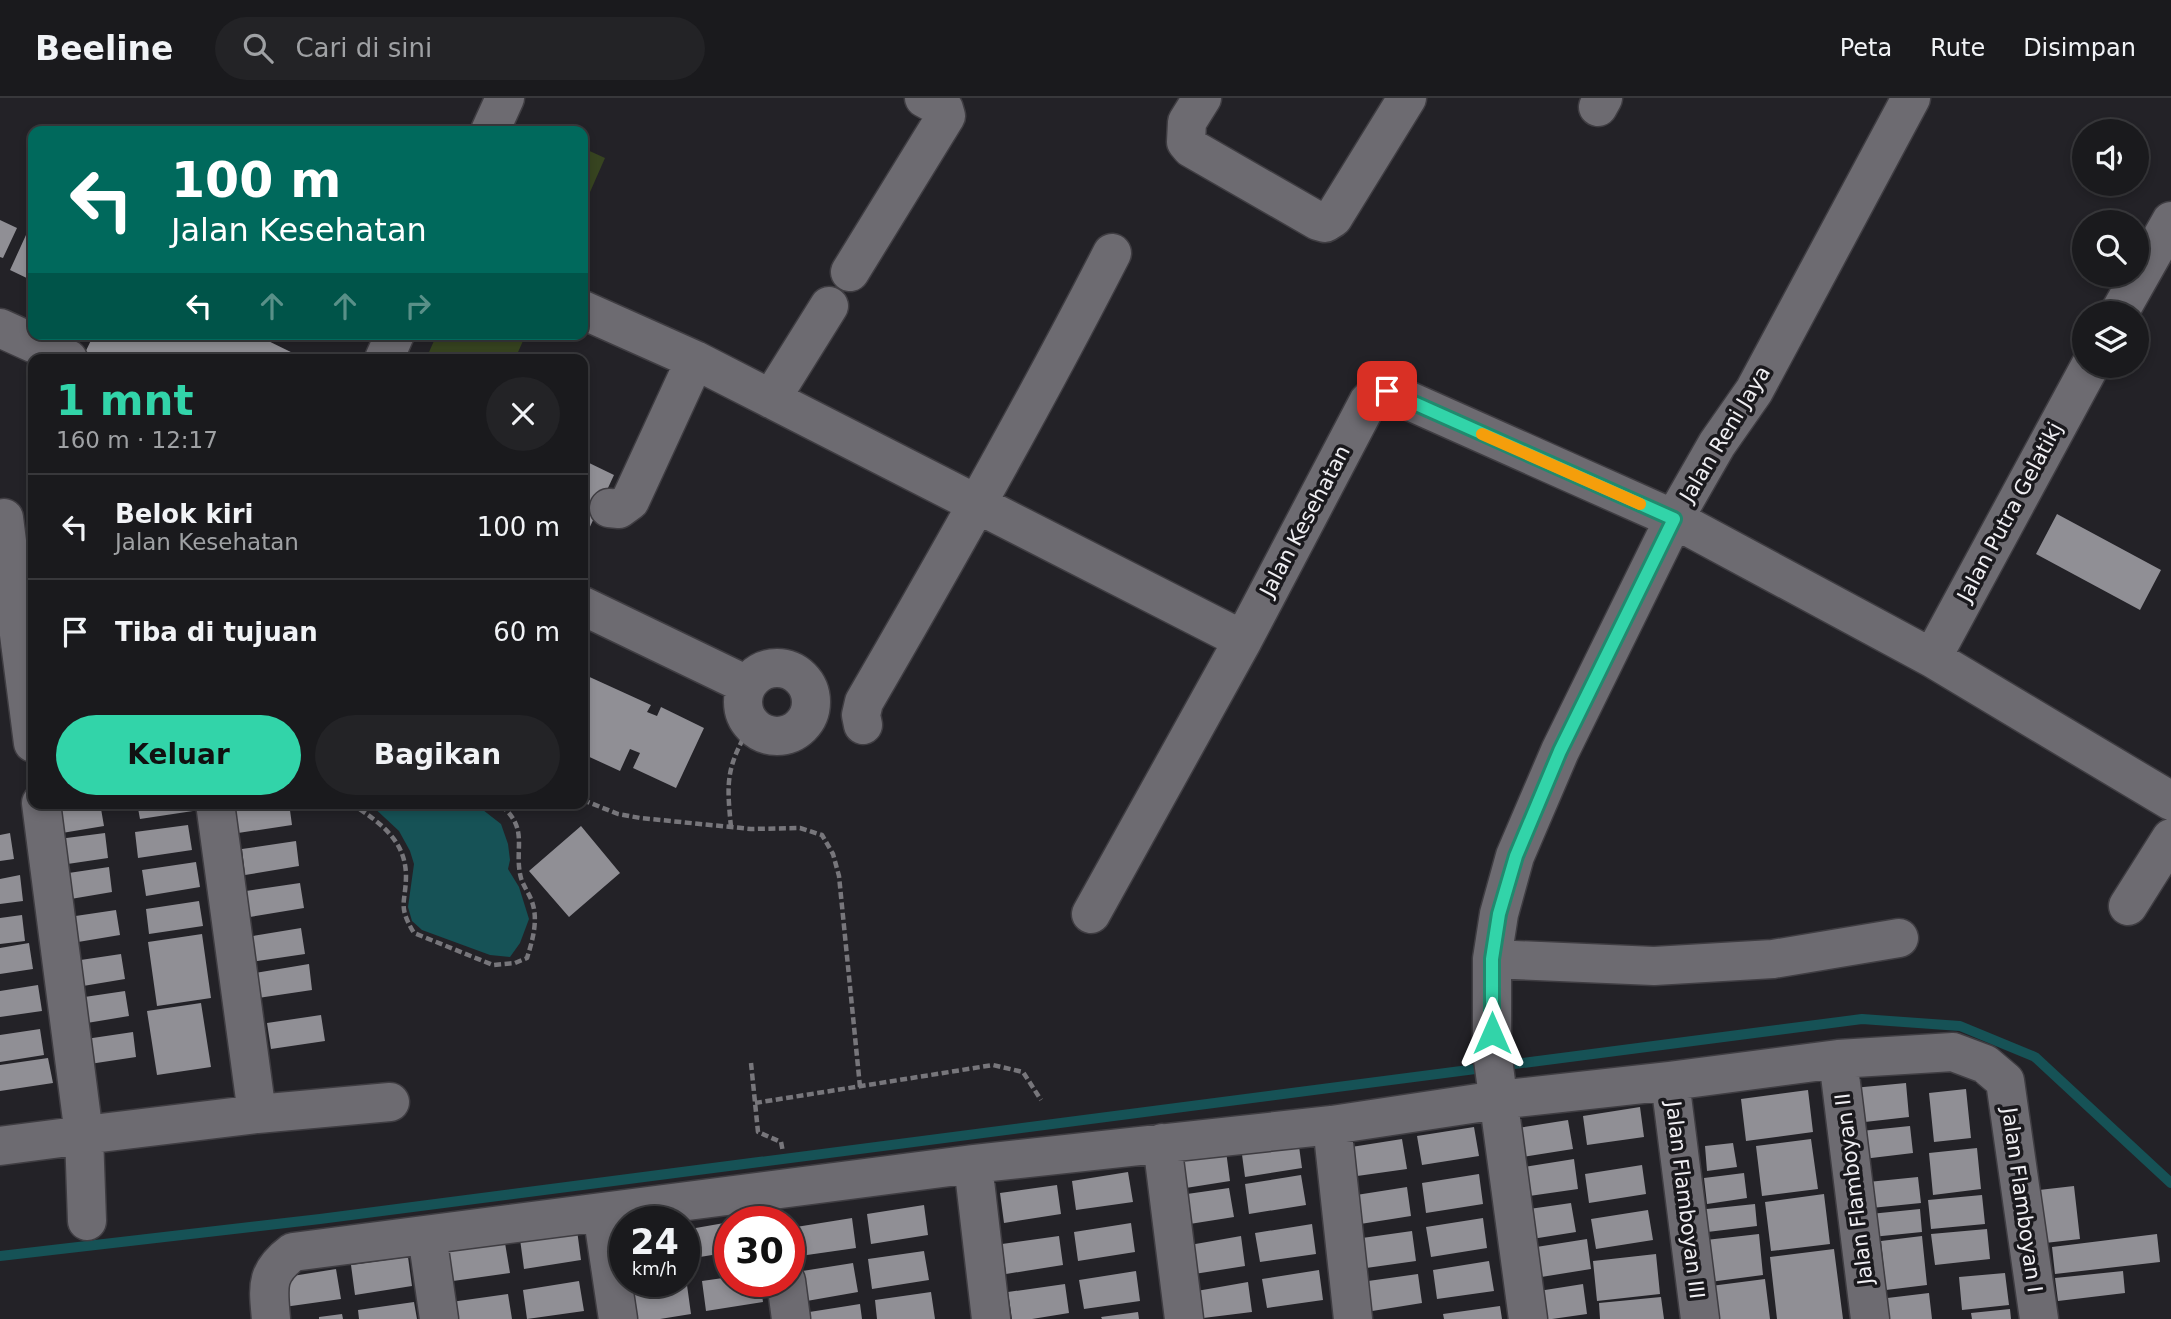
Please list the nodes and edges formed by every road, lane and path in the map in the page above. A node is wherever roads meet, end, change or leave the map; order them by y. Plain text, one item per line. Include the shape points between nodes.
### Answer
1 (505, 98) edge
2 (925, 98) edge
3 (1202, 98) edge
4 (1407, 98) edge
5 (1910, 98) edge
6 (492, 126) edge
7 (2171, 221) edge
8 (1112, 253) dead end
9 (850, 272) dead end
10 (2126, 301) edge
11 (829, 306) dead end
12 (588, 312) edge
13 (0, 328) edge
14 (57, 354) edge
15 (695, 360) junction
16 (2084, 378) edge
17 (771, 399) junction
18 (977, 505) junction
19 (609, 508) dead end
20 (12, 518) edge
21 (1674, 519) junction
22 (588, 608) edge
23 (1242, 640) junction
24 (1932, 658) junction
25 (747, 685) junction
26 (28, 689) edge
27 (751, 724) junction
28 (863, 724) dead end
29 (2171, 801) edge
30 (588, 802) edge
31 (42, 809) edge
32 (216, 809) edge
33 (360, 809) edge
34 (504, 809) edge
35 (731, 827) junction
36 (2171, 838) edge
37 (2128, 906) dead end
38 (1091, 914) dead end
39 (1899, 938) dead end
40 (1492, 959) junction
41 (1838, 1059) junction
42 (751, 1063) dead end
43 (1670, 1081) junction
44 (860, 1087) junction
45 (1041, 1100) dead end
46 (1498, 1100) junction
47 (390, 1102) dead end
48 (755, 1103) junction
49 (257, 1114) junction
50 (1332, 1125) junction
51 (84, 1135) junction
52 (782, 1142) dead end
53 (1162, 1143) junction
54 (0, 1146) edge
55 (973, 1164) junction
56 (776, 1206) edge
57 (714, 1208) edge
58 (602, 1212) junction
59 (88, 1221) dead end
60 (427, 1236) junction
61 (788, 1297) edge
62 (271, 1319) edge
63 (439, 1319) edge
64 (618, 1319) edge
65 (791, 1319) edge
66 (991, 1319) edge
67 (1184, 1319) edge
68 (1353, 1319) edge
69 (1528, 1319) edge
70 (1700, 1319) edge
71 (1870, 1319) edge
72 (2039, 1319) edge

1 - 6 street
2 - 9 street via 944,109 946,116
3 - 4 street via 1187,122 1186,142 1191,148 1325,223 1333,218
5 - 21 street, Jalan Reni Jaya via 1754,391
7 - 10 street
8 - 18 street
11 - 17 street
12 - 15 street
13 - 14 street
15 - 17 street
15 - 19 street via 630,501 619,509
16 - 24 street, Jalan Putra Gelatikj
17 - 18 street
18 - 23 street
18 - 28 street via 864,702
20 - 26 street
21 - 23 street, Jalan Kesehatan via 1387,391 1368,402
21 - 24 street
21 - 40 street, Jalan Reni Jaya via 1560,751 1520,845 1499,914
22 - 25 street
23 - 38 street
24 - 29 street
25 - 27 street via 744,712
25 - 27 street via 767,669 781,668 803,680 810,692 811,705 799,728 774,736
27 - 35 path via 734,754 730,772
30 - 35 path via 618,814
31 - 51 street
32 - 49 street
33 - 34 path via 386,827 403,853 402,906 414,933 493,965 527,958 535,922 521,877 516,821
35 - 44 path via 800,828 826,839 839,876
36 - 37 street
39 - 40 street via 1773,959 1654,966
40 - 46 street, Jalan Reni Jaya via 1492,1052
41 - 43 street
41 - 71 street, Jalan Flamboyan II
41 - 72 street, Jalan Flamboyan I via 1953,1052 1985,1064 2005,1081
42 - 48 path
43 - 46 street
43 - 70 street, Jalan Flamboyan III
44 - 45 path via 993,1065 1023,1072
44 - 48 path
46 - 50 street
46 - 69 street, Jalan Reni Jaya
47 - 49 street
48 - 52 path via 758,1132
49 - 51 street
50 - 53 street
50 - 68 street
51 - 54 street
51 - 59 street
53 - 55 street
53 - 67 street
55 - 56 street
55 - 66 street
57 - 58 street
58 - 60 street
58 - 64 street
60 - 62 street via 293,1252 276,1265 268,1289
60 - 63 street
61 - 65 street

